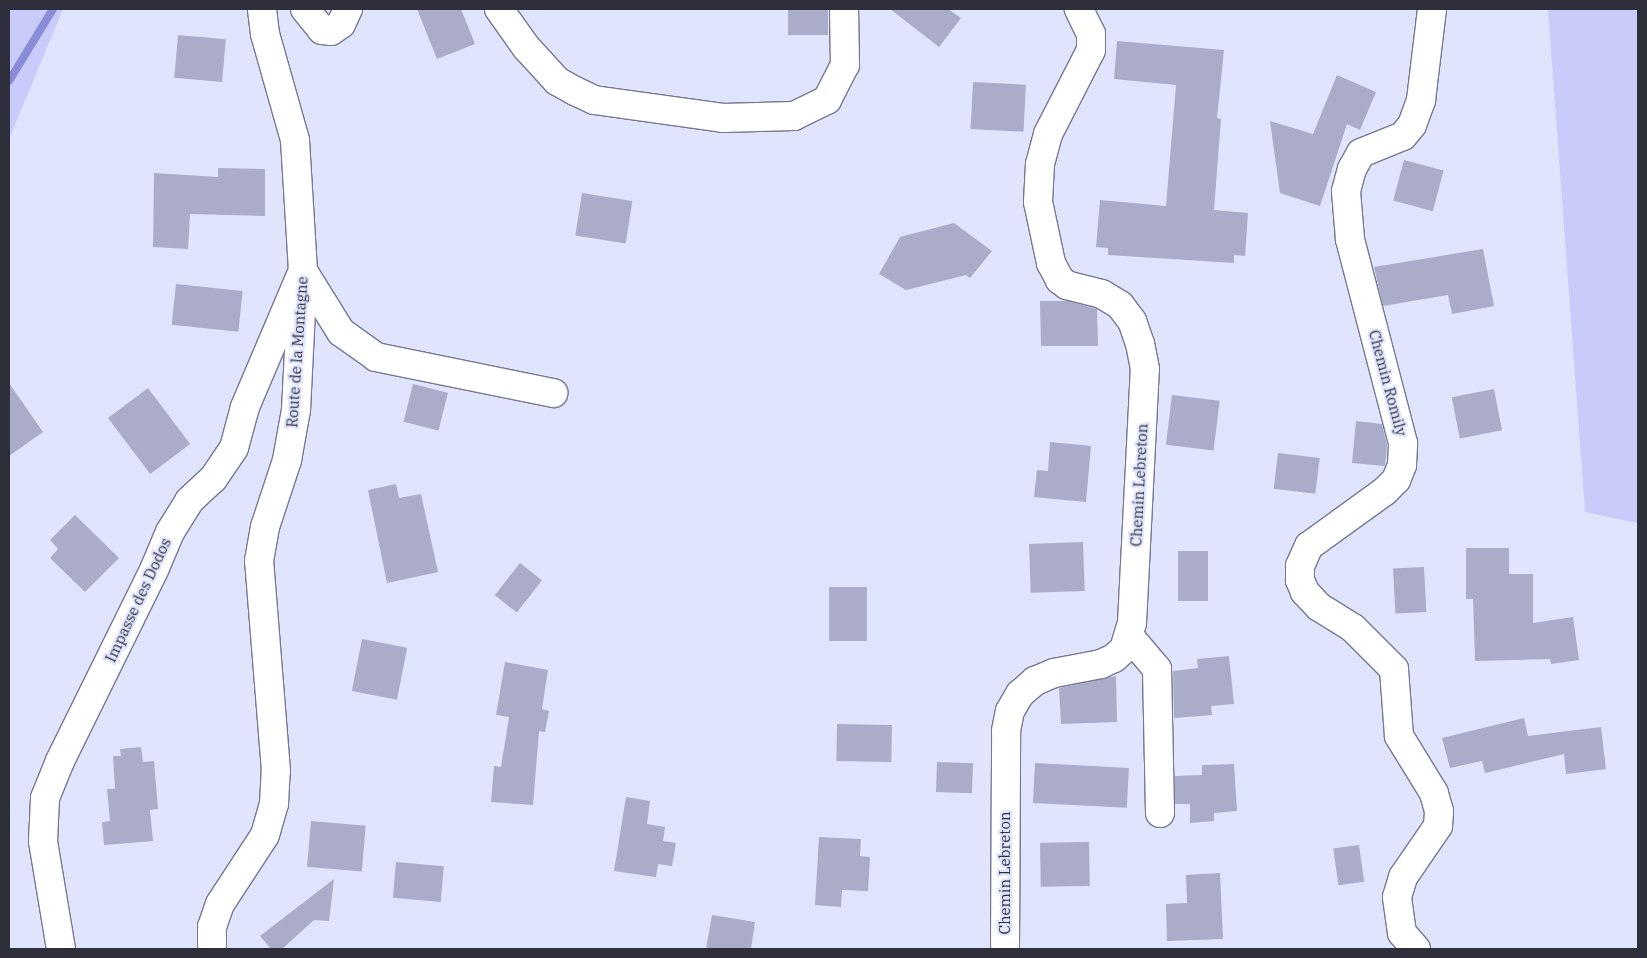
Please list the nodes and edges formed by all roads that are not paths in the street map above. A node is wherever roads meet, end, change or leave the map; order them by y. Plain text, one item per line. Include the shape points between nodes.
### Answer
1 (262, 9) edge
2 (305, 9) edge
3 (348, 9) edge
4 (499, 9) edge
5 (844, 9) edge
6 (1079, 9) edge
7 (1432, 9) edge
8 (303, 271) junction
9 (553, 393) dead end
10 (1130, 637) junction
11 (1160, 813) dead end
12 (61, 949) edge
13 (212, 949) edge
14 (1004, 949) edge
15 (1416, 949) edge

1 - 8 street, Route de la Montagne via 265,34 295,140
2 - 3 street via 322,30 331,31 340,24
4 - 5 street via 526,47 557,81 575,91 594,100 723,118 794,116 828,100 845,65
6 - 10 street, Chemin Lebreton via 1091,34 1091,50 1048,134 1040,164 1038,202 1051,263 1060,280 1067,285 1102,294 1120,305 1132,321 1140,344 1145,369
7 - 15 street, Chemin Romily via 1421,100 1412,125 1403,136 1361,153 1346,191 1350,239 1403,444 1402,465 1396,480 1385,491 1308,546 1300,566 1305,592 1319,607 1353,628 1394,669 1399,736 1434,793 1439,811 1438,826 1402,877 1397,897 1402,933
8 - 9 street via 341,332 376,357
8 - 12 street, Impasse des Dodos via 245,407 234,448 213,479 189,501 170,532 45,798 42,841
8 - 13 street, Route de la Montagne via 296,410 288,460 265,528 259,562 276,771 274,804 265,835 220,904 212,927
10 - 11 street via 1157,669
10 - 14 street, Chemin Lebreton via 1124,649 1102,664 1054,672 1035,681 1020,694 1010,711 1006,731

